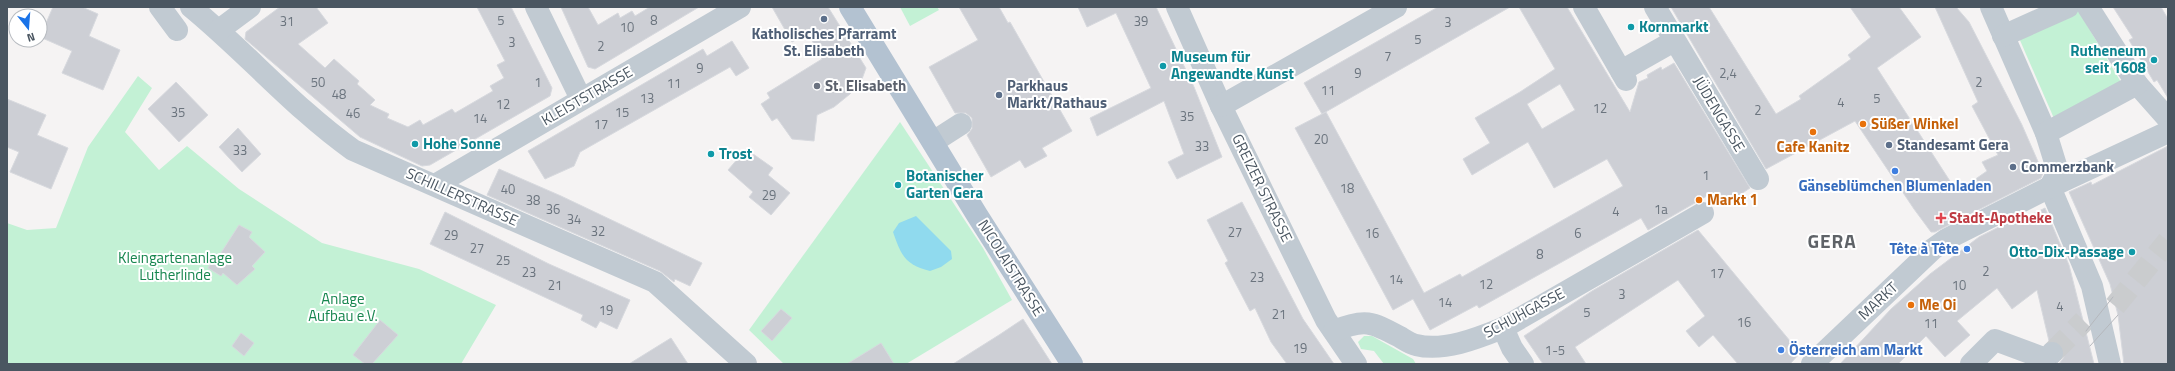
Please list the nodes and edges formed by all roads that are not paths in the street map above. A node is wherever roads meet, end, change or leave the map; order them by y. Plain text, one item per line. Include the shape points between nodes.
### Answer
1 (160, 7) edge
2 (191, 7) edge
3 (250, 7) edge
4 (536, 7) edge
5 (740, 7) edge
6 (850, 7) edge
7 (1177, 7) edge
8 (1396, 7) edge
9 (1584, 7) edge
10 (1655, 7) edge
11 (1991, 7) edge
12 (2068, 7) edge
13 (2088, 7) edge
14 (177, 30) dead end
15 (219, 30) junction
16 (2003, 36) junction
17 (1677, 45) junction
18 (2137, 84) junction
19 (581, 99) junction
20 (1221, 106) junction
21 (2168, 119) edge
22 (961, 124) dead end
23 (2168, 132) edge
24 (2046, 133) junction
25 (933, 142) junction
26 (1758, 179) dead end
27 (435, 185) junction
28 (2050, 186) junction
29 (1703, 213) dead end
30 (1503, 328) junction
31 (1334, 331) junction
32 (2052, 353) tunnel mouth
33 (1817, 359) edge
34 (745, 364) edge
35 (1072, 364) edge
36 (1356, 364) edge
37 (1523, 364) edge
38 (1971, 364) edge
39 (2110, 364) edge

1 - 14 street
2 - 15 street, SCHILLERSTRASSE
3 - 15 street
4 - 19 street
5 - 19 street, KLEISTSTRASSE
6 - 25 main road, NICOLAISTRASSE
7 - 20 street, GREIZER STRASSE
8 - 20 street
9 - 17 street via 1623,76
10 - 17 street
11 - 16 street
12 - 16 street
13 - 18 street
15 - 27 street, SCHILLERSTRASSE via 271,82 333,136 354,150
16 - 24 street
17 - 26 street, JÜDENGASSE
18 - 21 street
18 - 24 street
19 - 27 street, KLEISTSTRASSE
20 - 31 street, GREIZER STRASSE via 1326,320
22 - 25 street
23 - 28 street, MARKT
24 - 28 street via 2058,172
25 - 35 main road, NICOLAISTRASSE
27 - 34 street, SCHILLERSTRASSE via 655,282
28 - 33 street, MARKT via 1947,239 1933,249
28 - 39 street via 2092,286
29 - 30 street, SCHUHGASSE
30 - 31 street, SCHUHGASSE via 1476,338 1427,347 1414,345 1376,324 1358,322
30 - 37 street
31 - 36 street, GREIZER STRASSE
32 - 38 street via 2046,359 1995,340

